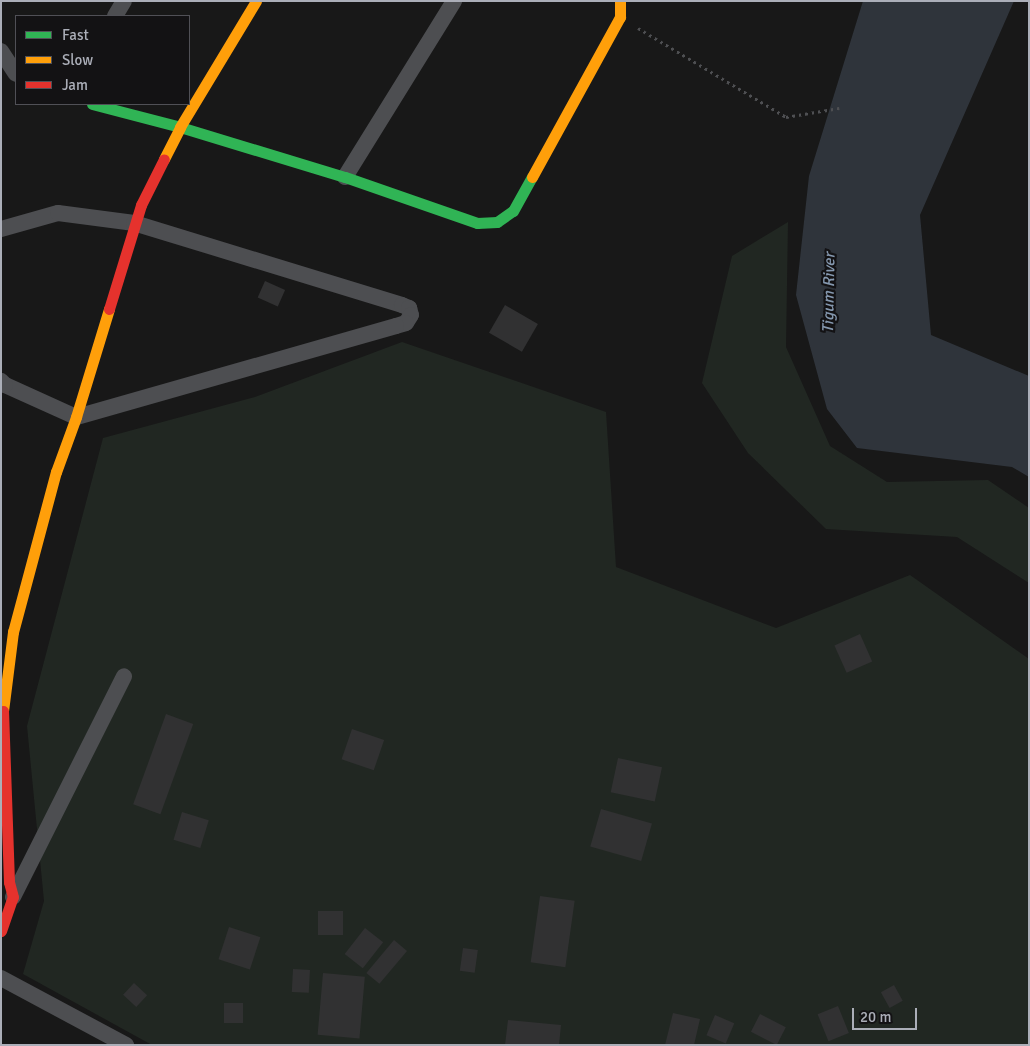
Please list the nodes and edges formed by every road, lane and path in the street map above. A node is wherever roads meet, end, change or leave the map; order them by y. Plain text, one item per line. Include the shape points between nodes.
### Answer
1 (124, 1) edge
2 (256, 1) edge
3 (454, 1) edge
4 (620, 1) edge
5 (116, 15) edge
6 (620, 17) junction
7 (1, 51) edge
8 (15, 72) edge
9 (96, 105) edge
10 (839, 108) dead end
11 (180, 127) junction
12 (346, 177) junction
13 (134, 222) junction
14 (1, 229) edge
15 (3, 386) edge
16 (76, 417) junction
17 (124, 676) dead end
18 (3, 784) edge
19 (13, 897) junction
20 (1, 931) edge
21 (1, 978) edge
22 (126, 1045) edge

1 - 5 street
2 - 11 street
3 - 12 street
4 - 6 street
6 - 10 path via 786,117
6 - 12 street via 513,211 497,222 477,223
7 - 8 street
9 - 11 street
11 - 12 street
11 - 13 street
13 - 14 street via 58,213
13 - 16 street
13 - 16 street via 402,305 409,308 411,315 406,323
15 - 16 street
16 - 18 street via 56,472 13,632 3,709
17 - 19 street
18 - 19 street via 9,882
19 - 20 street
21 - 22 street

